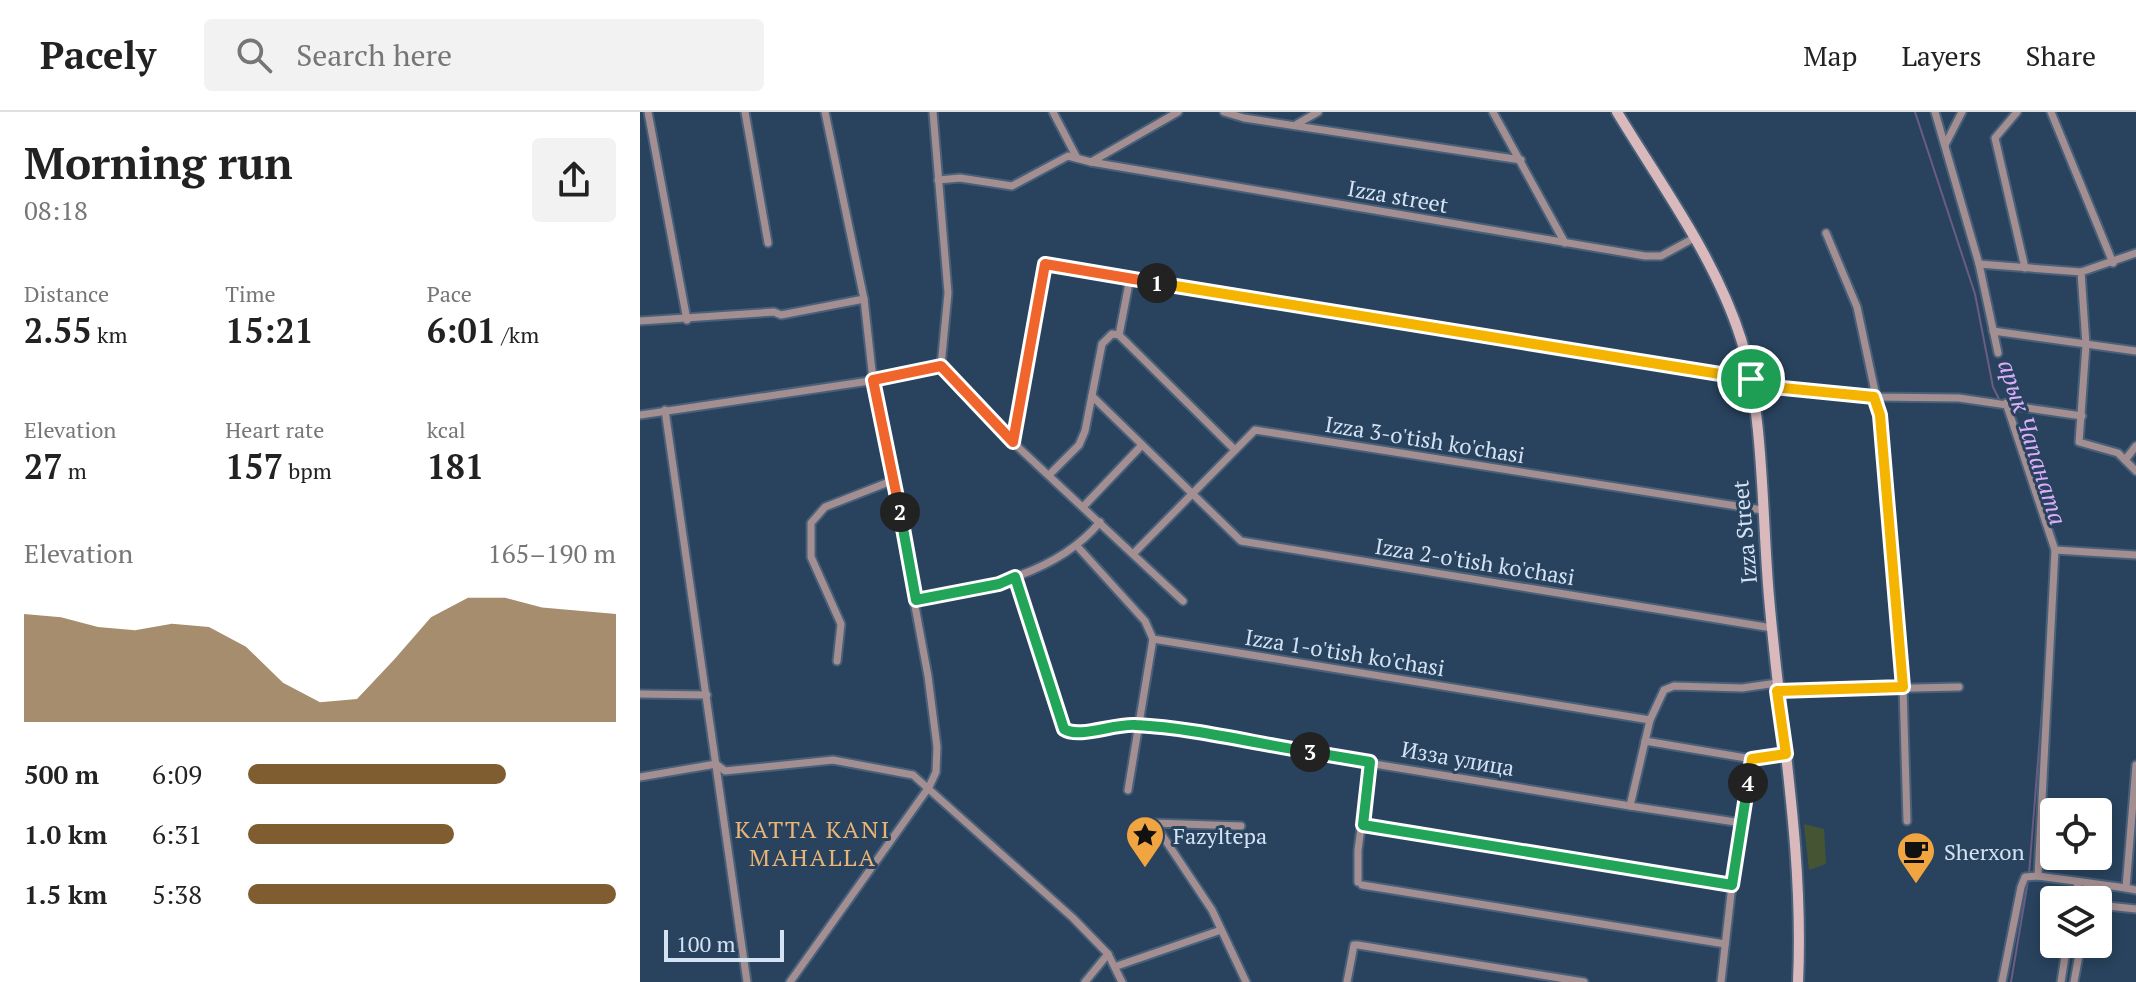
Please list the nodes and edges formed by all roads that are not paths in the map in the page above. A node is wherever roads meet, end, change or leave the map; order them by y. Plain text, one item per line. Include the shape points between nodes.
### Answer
1 (648, 112) edge
2 (745, 112) edge
3 (825, 112) edge
4 (933, 112) edge
5 (1053, 112) edge
6 (1178, 112) edge
7 (1318, 112) edge
8 (1493, 112) edge
9 (1617, 112) edge
10 (1935, 112) edge
11 (1962, 112) edge
12 (2017, 112) edge
13 (2051, 112) edge
14 (1227, 113) edge
15 (1297, 124) junction
16 (1945, 145) junction
17 (1077, 158) junction
18 (1521, 160) junction
19 (1091, 162) junction
20 (938, 180) junction
21 (1826, 233) dead end
22 (1694, 238) junction
23 (768, 243) dead end
24 (1565, 243) junction
25 (2136, 253) edge
26 (2113, 263) junction
27 (1979, 264) junction
28 (2025, 268) junction
29 (2081, 272) junction
30 (1130, 278) junction
31 (864, 299) junction
32 (687, 320) junction
33 (640, 321) edge
34 (1993, 331) junction
35 (1119, 335) junction
36 (2086, 345) junction
37 (2136, 351) edge
38 (1998, 353) dead end
39 (941, 366) junction
40 (873, 380) junction
41 (1752, 382) junction
42 (1092, 396) junction
43 (1874, 397) junction
44 (2004, 403) junction
45 (665, 410) junction
46 (640, 415) edge
47 (2082, 416) junction
48 (1013, 442) junction
49 (1142, 445) junction
50 (2136, 446) edge
51 (1235, 450) junction
52 (2125, 460) junction
53 (2136, 471) edge
54 (1049, 475) junction
55 (894, 480) junction
56 (1190, 495) junction
57 (1083, 507) junction
58 (1762, 510) junction
59 (1100, 522) junction
60 (1077, 546) junction
61 (2055, 550) junction
62 (1133, 554) junction
63 (2136, 555) edge
64 (1015, 577) junction
65 (916, 600) junction
66 (1183, 601) dead end
67 (1772, 628) junction
68 (1153, 639) junction
69 (837, 661) dead end
70 (1777, 687) junction
71 (1903, 687) junction
72 (1959, 687) dead end
73 (640, 694) edge
74 (707, 695) junction
75 (1650, 720) junction
76 (1137, 725) junction
77 (1645, 741) junction
78 (1786, 754) junction
79 (1752, 759) junction
80 (1370, 762) junction
81 (716, 764) junction
82 (2136, 765) edge
83 (640, 777) edge
84 (929, 787) junction
85 (1128, 790) dead end
86 (1630, 806) junction
87 (1907, 821) dead end
88 (1742, 823) junction
89 (1363, 825) junction
90 (1241, 826) dead end
91 (2037, 876) junction
92 (2078, 883) junction
93 (1732, 885) junction
94 (2077, 886) edge
95 (2126, 888) junction
96 (2136, 890) edge
97 (2112, 906) edge
98 (2136, 909) edge
99 (1221, 930) junction
100 (1725, 944) junction
101 (1108, 954) junction
102 (2065, 958) edge
103 (2078, 958) edge
104 (1117, 966) junction
105 (747, 982) edge
106 (790, 982) edge
107 (1085, 982) edge
108 (1122, 982) edge
109 (1246, 982) edge
110 (1347, 982) edge
111 (1584, 982) edge
112 (1721, 982) edge
113 (1798, 982) edge
114 (2002, 982) edge
115 (2061, 982) edge
116 (2074, 982) edge

1 - 32 street
2 - 23 street
3 - 31 street
4 - 20 street
5 - 17 street
6 - 19 street
7 - 15 street
8 - 18 street
9 - 22 main road, Izza Street
10 - 16 street
11 - 16 street
12 - 28 street via 1995,138
13 - 26 street
14 - 15 street
15 - 18 street
16 - 27 street
17 - 19 street, Izza street
17 - 20 street via 1068,156 1012,186
18 - 24 street
19 - 24 street, Izza street
20 - 39 street via 948,293
21 - 43 street via 1857,307 1871,359
22 - 24 street, Izza street via 1661,256
22 - 41 main road, Izza Street via 1731,312
25 - 26 street
26 - 29 street
27 - 28 street
27 - 34 street
28 - 29 street
29 - 36 street
30 - 35 street
30 - 41 street
30 - 48 street via 1045,264
31 - 32 street via 781,315
31 - 40 street
32 - 33 street
34 - 36 street
34 - 38 street
35 - 42 street via 1112,334 1102,344
35 - 51 street
36 - 37 street
36 - 47 street
39 - 40 street
39 - 48 street
40 - 45 street
40 - 55 street
41 - 43 street
41 - 58 main road, Izza Street
42 - 49 street, Izza 2-o'tish ko'chasi
42 - 54 street via 1079,445
43 - 44 street
43 - 71 street via 1880,415
44 - 47 street
44 - 61 street
45 - 46 street
45 - 74 street
47 - 52 street via 2079,442
48 - 54 street
49 - 56 street, Izza 2-o'tish ko'chasi
49 - 57 street
50 - 52 street
51 - 56 street, Izza 3-o'tish ko'chasi
51 - 58 street, Izza 3-o'tish ko'chasi via 1255,430
52 - 53 street
54 - 57 street
55 - 65 street
55 - 69 street via 825,507 811,523 811,557 841,624
56 - 62 street, Izza 3-o'tish ko'chasi
56 - 67 street, Izza 2-o'tish ko'chasi via 1241,541
57 - 59 street
58 - 67 main road, Izza Street
59 - 60 street
59 - 62 street
60 - 64 street
60 - 68 street via 1145,621
61 - 63 street
61 - 91 street
62 - 66 street
64 - 65 street
64 - 76 street, Изза улица via 1064,729 1077,734 1103,726
65 - 84 street via 937,747
67 - 70 main road, Izza Street
68 - 75 street, Izza 1-o'tish ko'chasi
68 - 76 street
70 - 71 street
70 - 75 street via 1668,687
70 - 78 main road, Izza Street
71 - 72 street
71 - 87 street
73 - 74 street
74 - 81 street
75 - 77 street
76 - 80 street, Изза улица
76 - 85 street
77 - 79 street
77 - 86 street
78 - 79 street
78 - 113 main road, Izza Street via 1801,890
79 - 88 street
80 - 86 street, Изза улица
80 - 89 street
81 - 83 street
81 - 84 street via 725,771 833,760 901,771
81 - 105 street
82 - 95 street
84 - 101 street
84 - 106 street
86 - 88 street, Изза улица
88 - 93 street
89 - 93 street
89 - 100 street via 1360,884
90 - 99 street via 1154,823 1196,882
91 - 92 street
91 - 114 street via 2025,877
92 - 94 street
92 - 95 street
93 - 100 street
95 - 96 street
97 - 98 street
99 - 104 street
99 - 109 street
100 - 112 street
101 - 104 street
101 - 107 street
102 - 115 street
103 - 116 street
104 - 108 street
110 - 111 street via 1351,951 1358,945

